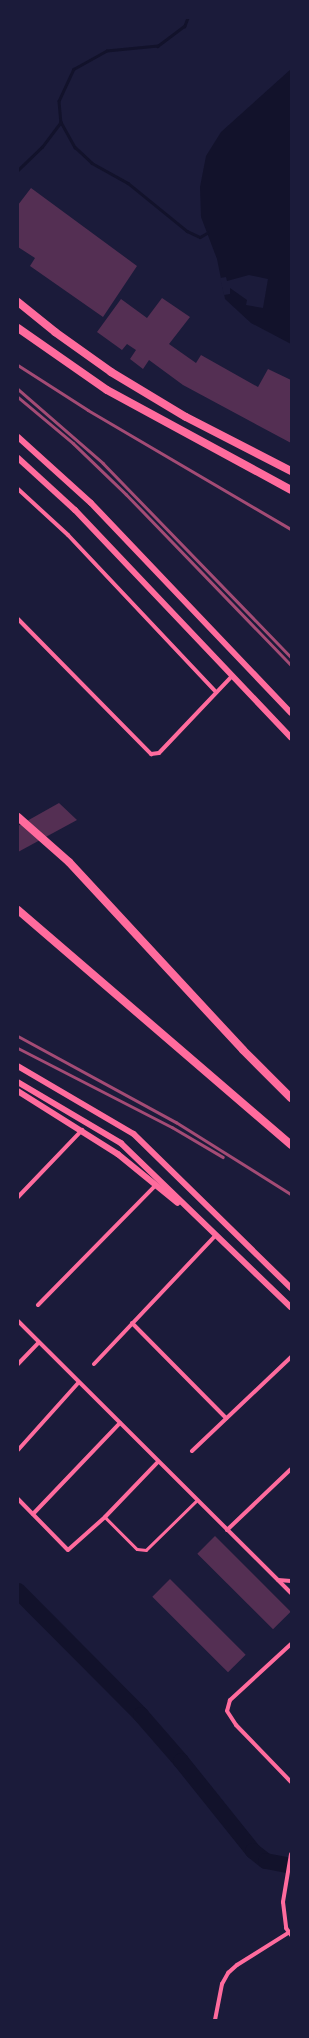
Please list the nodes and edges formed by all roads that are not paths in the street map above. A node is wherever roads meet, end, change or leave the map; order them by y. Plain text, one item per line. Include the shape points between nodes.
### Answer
1 (18, 302) edge
2 (18, 328) edge
3 (18, 437) edge
4 (18, 458) edge
5 (291, 471) edge
6 (18, 489) edge
7 (291, 490) edge
8 (18, 619) edge
9 (232, 676) junction
10 (216, 692) junction
11 (291, 713) edge
12 (290, 734) edge
13 (18, 817) edge
14 (18, 910) edge
15 (18, 1066) edge
16 (18, 1082) edge
17 (18, 1091) edge
18 (291, 1098) edge
19 (82, 1130) junction
20 (291, 1145) edge
21 (155, 1186) junction
22 (18, 1197) edge
23 (190, 1211) junction
24 (216, 1235) junction
25 (291, 1288) edge
26 (38, 1305) dead end
27 (291, 1307) edge
28 (18, 1321) edge
29 (132, 1323) junction
30 (39, 1342) junction
31 (291, 1357) edge
32 (18, 1364) edge
33 (94, 1364) dead end
34 (79, 1382) junction
35 (226, 1418) junction
36 (120, 1423) junction
37 (18, 1450) edge
38 (192, 1451) dead end
39 (158, 1462) junction
40 (291, 1469) edge
41 (18, 1499) edge
42 (197, 1500) junction
43 (33, 1514) junction
44 (105, 1517) junction
45 (227, 1530) junction
46 (277, 1580) junction
47 (291, 1581) edge
48 (291, 1593) edge
49 (291, 1644) edge
50 (291, 1782) edge
51 (291, 1854) edge
52 (290, 1934) edge
53 (215, 2020) edge

1 - 5 highway via 111,372 186,417
2 - 7 highway via 108,390
3 - 11 main road via 91,503
4 - 9 main road via 75,510
6 - 10 street via 73,540
8 - 10 street via 151,754 159,753
9 - 10 street
9 - 12 main road
13 - 18 highway via 105,900 243,1050
14 - 20 highway
15 - 25 street via 134,1134
16 - 23 street via 121,1143
17 - 19 street
19 - 21 street via 118,1154
19 - 22 street
21 - 23 street
21 - 26 street
23 - 24 street
24 - 27 street
24 - 29 street
28 - 30 street
29 - 33 street
29 - 35 street
30 - 32 street
30 - 34 street
31 - 35 street
34 - 36 street
34 - 37 street
35 - 38 street
36 - 39 street
36 - 43 street
39 - 42 street
39 - 44 street
40 - 45 street
41 - 43 street
42 - 44 lane via 146,1550 136,1549
42 - 45 street
43 - 44 street via 68,1550
45 - 46 street
46 - 47 street
46 - 48 street
49 - 50 street via 230,1700 228,1715
51 - 52 street via 283,1902
52 - 53 street via 228,1973 222,1984

